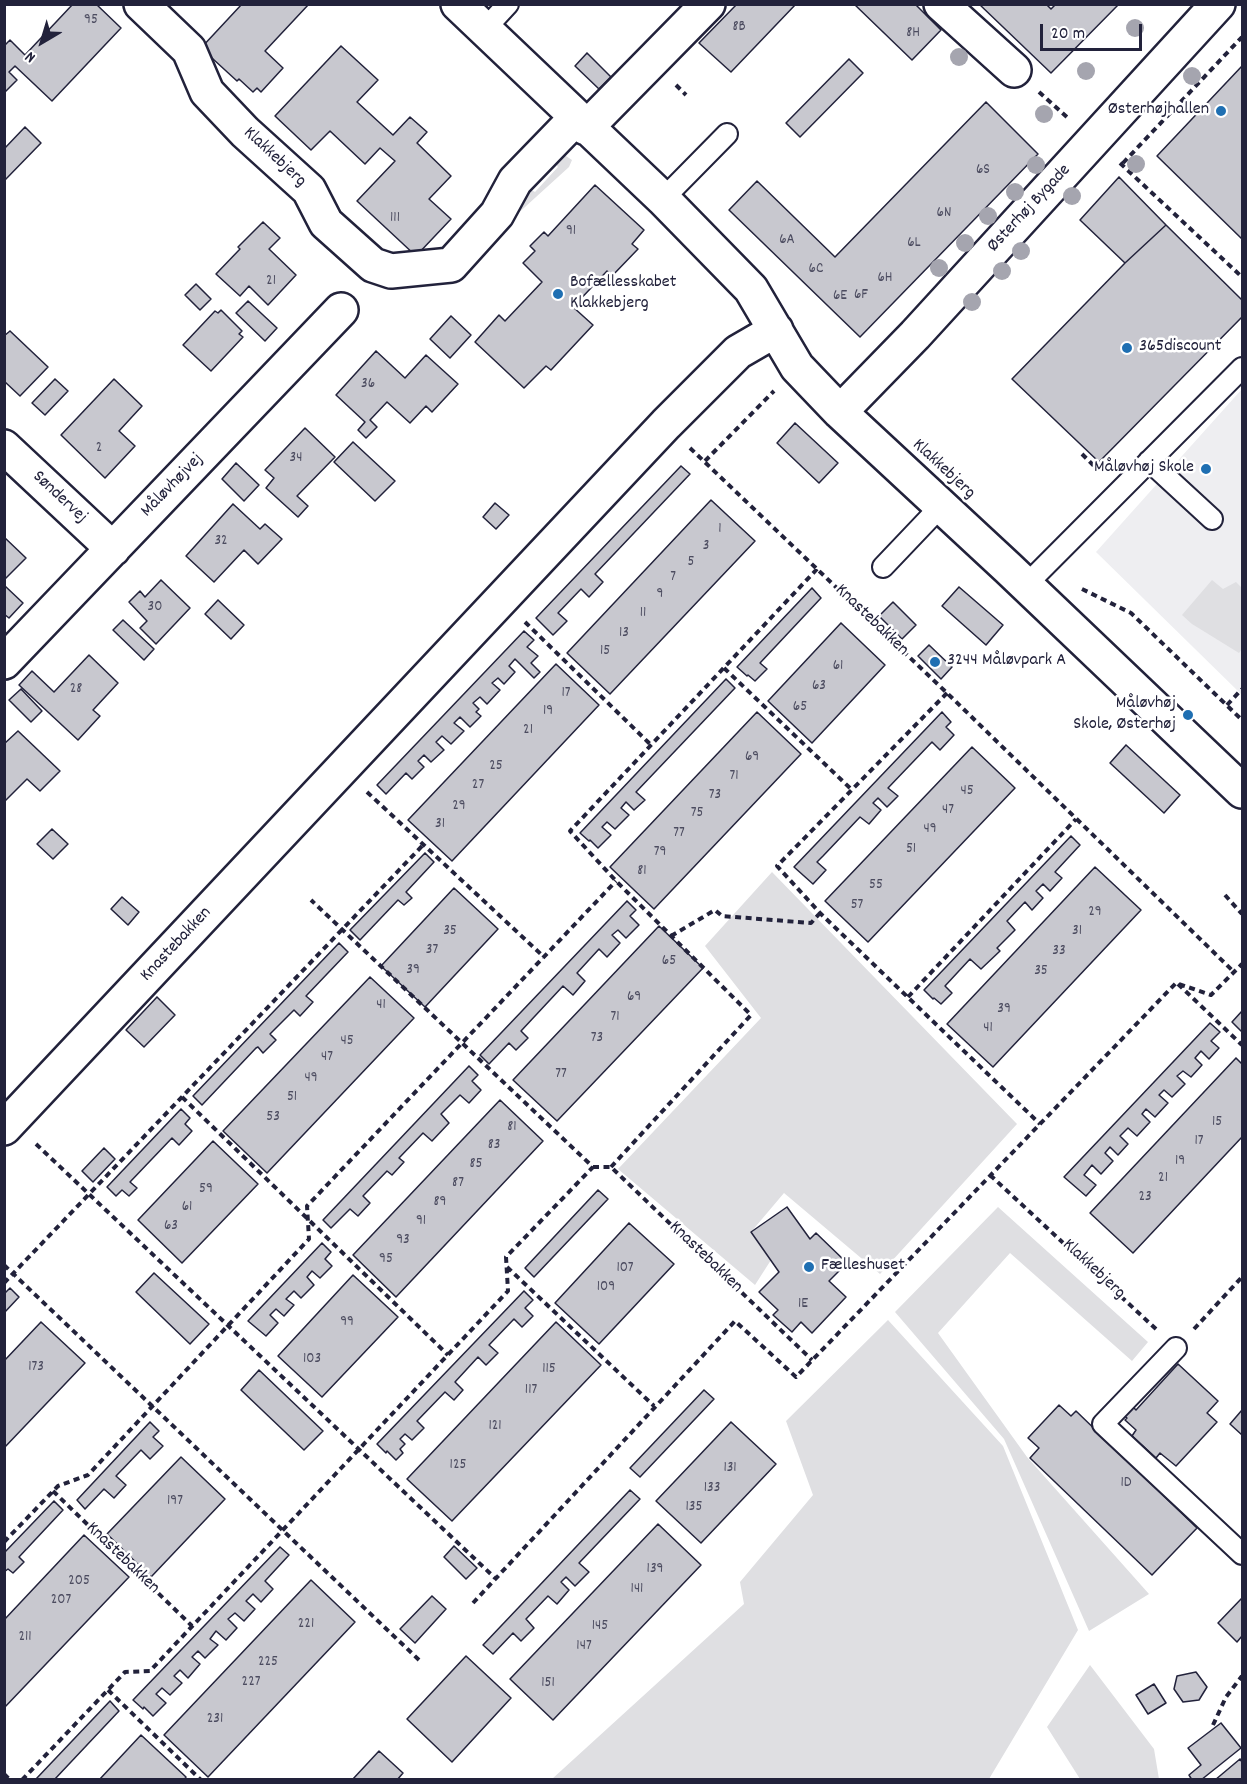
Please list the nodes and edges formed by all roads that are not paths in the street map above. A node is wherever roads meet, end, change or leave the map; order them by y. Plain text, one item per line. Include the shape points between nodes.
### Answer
1 (141, 4) edge
2 (458, 4) edge
3 (508, 4) edge
4 (708, 4) edge
5 (941, 4) edge
6 (1218, 4) edge
7 (484, 30) junction
8 (1014, 70) road end
9 (581, 123) junction
10 (727, 134) dead end
11 (663, 200) junction
12 (341, 310) dead end
13 (776, 330) junction
14 (1242, 368) edge
15 (840, 411) junction
16 (4, 447) edge
17 (1149, 461) junction
18 (941, 506) junction
19 (1212, 519) dead end
20 (113, 549) junction
21 (883, 567) dead end
22 (1035, 576) junction
23 (4, 662) edge
24 (1242, 791) edge
25 (8, 1124) edge
26 (1176, 1348) road end
27 (1242, 1554) edge

1 - 9 street, Klakkebjerg via 189,50 207,92 244,132 309,190 326,223 373,266 391,271 451,265 497,214 515,181
2 - 7 street, Klakkebjerg
3 - 7 lane
4 - 9 street, Klakkebjerg
5 - 8 street
6 - 15 street, Østerhøj Bygade via 915,335
7 - 9 street, Klakkebjerg
9 - 11 street, Klakkebjerg
10 - 11 lane
11 - 13 street, Klakkebjerg via 751,289
12 - 20 street, Måløvhøjvej
13 - 15 street, Klakkebjerg via 797,367
13 - 25 street, Knastebakken via 738,352 666,424
14 - 17 lane
15 - 18 street, Klakkebjerg
16 - 20 street, Søndervej
17 - 19 lane
17 - 22 lane
18 - 21 lane, Klakkebjerg
18 - 22 street, Klakkebjerg
20 - 23 street, Måløvhøjvej
22 - 24 street, Klakkebjerg
26 - 27 lane via 1103,1424

